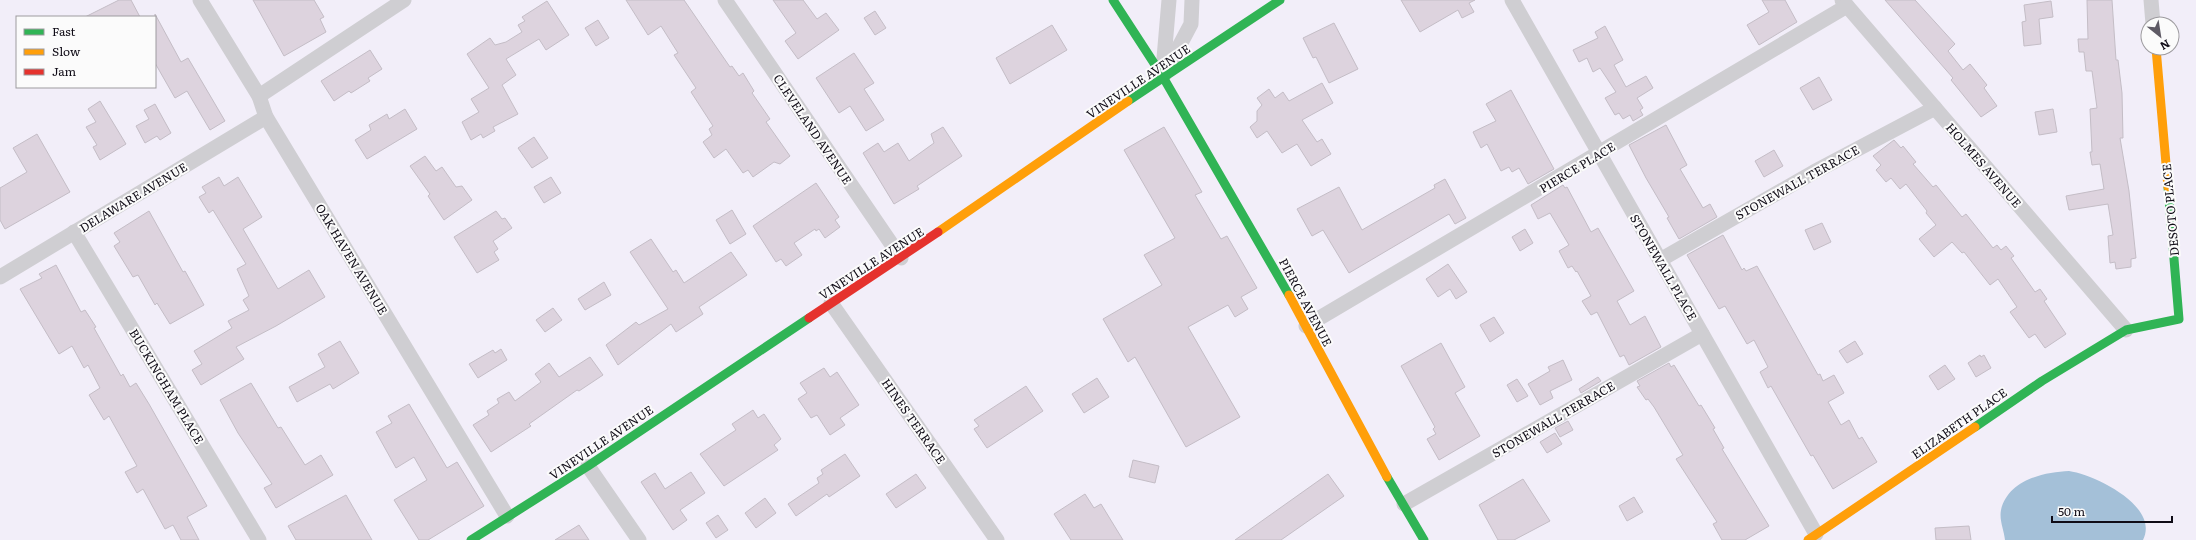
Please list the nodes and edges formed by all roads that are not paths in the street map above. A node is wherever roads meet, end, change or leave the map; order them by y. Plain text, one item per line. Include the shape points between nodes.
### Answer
1 (200, 0) edge
2 (404, 0) edge
3 (725, 0) edge
4 (1113, 0) edge
5 (1169, 0) edge
6 (1192, 0) edge
7 (1280, 0) edge
8 (1512, 0) edge
9 (2151, 0) edge
10 (1844, 3) edge
11 (2153, 16) edge
12 (2157, 56) edge
13 (1163, 77) junction
14 (259, 96) junction
15 (1935, 108) junction
16 (266, 117) junction
17 (1599, 154) junction
18 (74, 232) junction
19 (901, 258) junction
20 (1660, 260) junction
21 (0, 277) edge
22 (831, 303) junction
23 (1306, 326) junction
24 (2126, 330) junction
25 (1702, 334) junction
26 (588, 466) junction
27 (1404, 504) junction
28 (507, 516) junction
29 (1812, 537) edge
30 (259, 540) edge
31 (471, 540) edge
32 (639, 540) edge
33 (997, 540) edge
34 (1424, 540) edge

1 - 14 street, OAK HAVEN AVENUE
2 - 14 street
3 - 19 street, CLEVELAND AVENUE
4 - 13 main road, PIERCE AVENUE
5 - 13 street
6 - 13 street via 1191,24
7 - 13 main road, VINEVILLE AVENUE
8 - 17 street, STONEWALL PLACE
9 - 11 street
10 - 15 street, HOLMES AVENUE
10 - 17 street, PIERCE PLACE
12 - 24 main road, DESOTO PLACE via 2179,318
13 - 19 main road, VINEVILLE AVENUE
13 - 23 main road, PIERCE AVENUE
14 - 16 street, OAK HAVEN AVENUE
15 - 20 street, STONEWALL TERRACE via 1814,172
15 - 24 street, HOLMES AVENUE
16 - 18 street, DELAWARE AVENUE
16 - 28 street, OAK HAVEN AVENUE
17 - 20 street, STONEWALL PLACE
17 - 23 street, PIERCE PLACE
18 - 21 street, DELAWARE AVENUE
18 - 30 street, BUCKINGHAM PLACE
19 - 22 main road, VINEVILLE AVENUE
20 - 25 street, STONEWALL PLACE
22 - 26 main road, VINEVILLE AVENUE
22 - 33 street, HINES TERRACE
23 - 27 main road, PIERCE AVENUE via 1363,434
24 - 29 main road, ELIZABETH PLACE via 2042,380
25 - 27 street, STONEWALL TERRACE
25 - 29 street, STONEWALL PLACE
26 - 28 main road, VINEVILLE AVENUE
26 - 32 street
27 - 34 main road, PIERCE AVENUE
28 - 31 main road, VINEVILLE AVENUE

